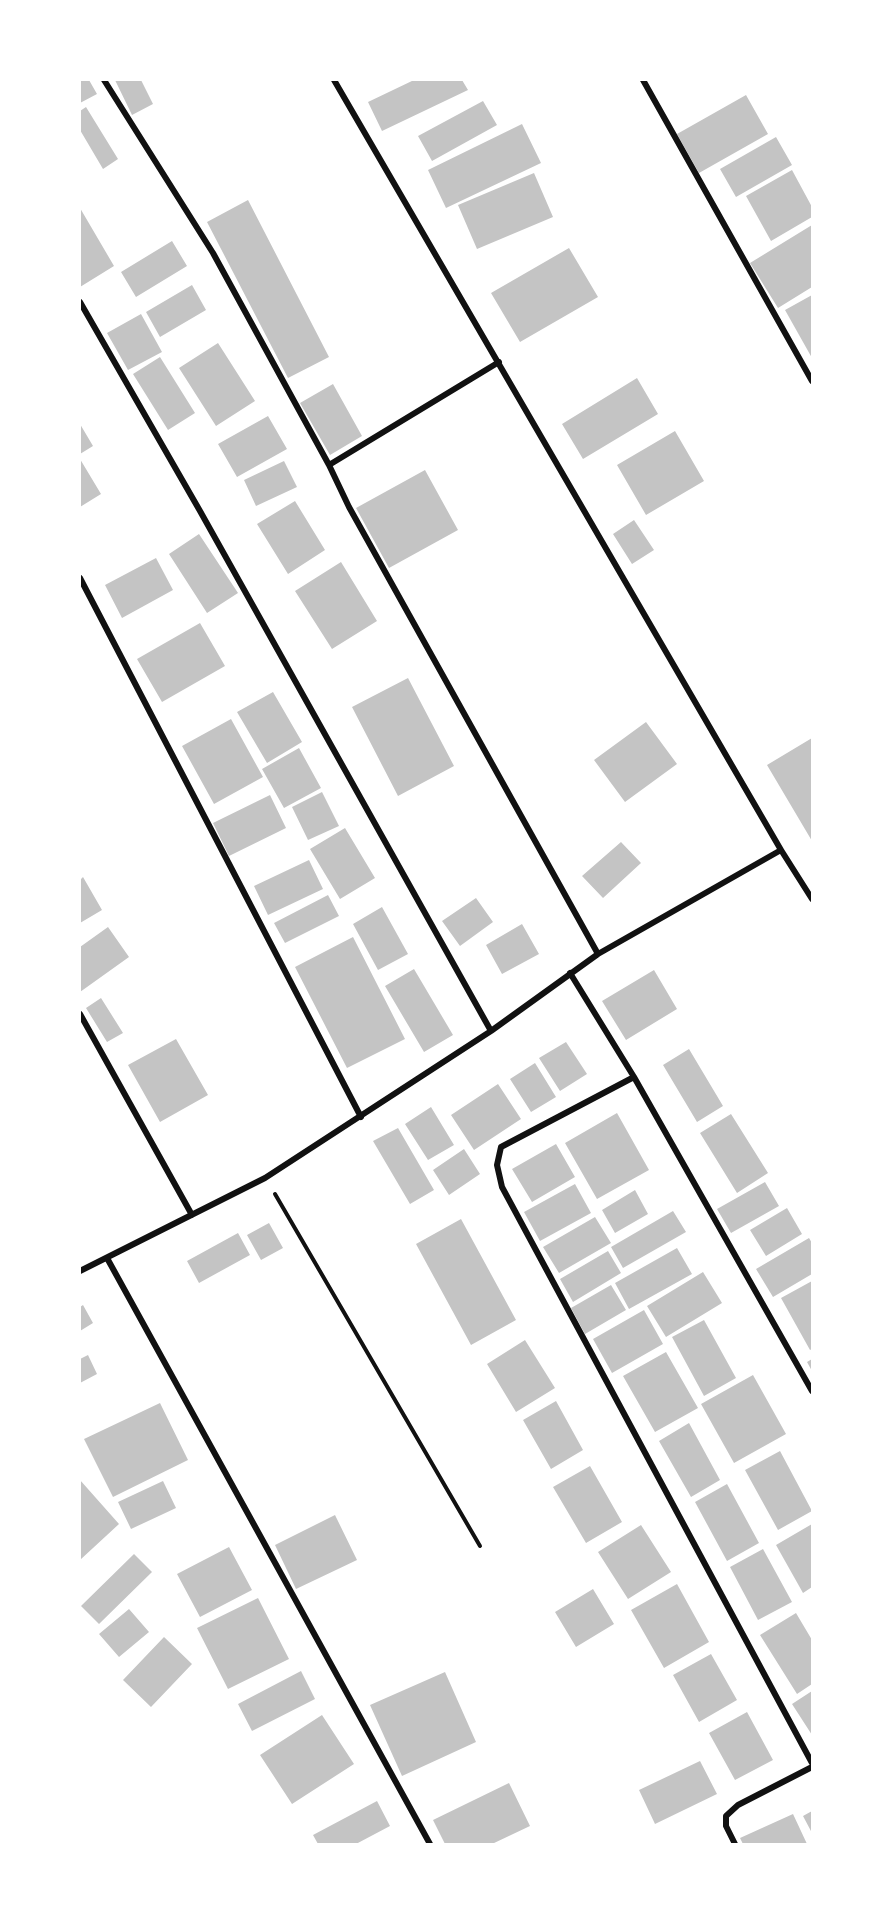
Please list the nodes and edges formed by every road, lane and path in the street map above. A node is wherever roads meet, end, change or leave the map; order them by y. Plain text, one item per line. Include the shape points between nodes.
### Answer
1 (104, 80) edge
2 (334, 80) edge
3 (643, 80) edge
4 (80, 302) edge
5 (499, 362) junction
6 (813, 381) edge
7 (328, 465) junction
8 (80, 578) edge
9 (781, 850) junction
10 (813, 899) edge
11 (598, 954) junction
12 (570, 973) junction
13 (80, 1014) edge
14 (490, 1031) junction
15 (634, 1077) junction
16 (361, 1117) junction
17 (265, 1178) junction
18 (192, 1215) junction
19 (107, 1258) junction
20 (80, 1271) edge
21 (813, 1391) edge
22 (480, 1546) dead end
23 (813, 1765) edge
24 (430, 1845) edge
25 (735, 1845) edge

1 - 7 street via 213,252
2 - 5 street
3 - 6 street
4 - 14 street
5 - 7 street
5 - 9 street
7 - 11 street
8 - 16 street
9 - 10 street
9 - 11 street
11 - 12 street
12 - 14 street
12 - 15 street
13 - 18 street
14 - 16 street
15 - 21 street
15 - 23 street via 501,1147 497,1165 502,1186
16 - 17 street
17 - 18 street
17 - 22 path
18 - 19 street
19 - 20 street
19 - 24 street
23 - 25 street via 738,1805 726,1816

